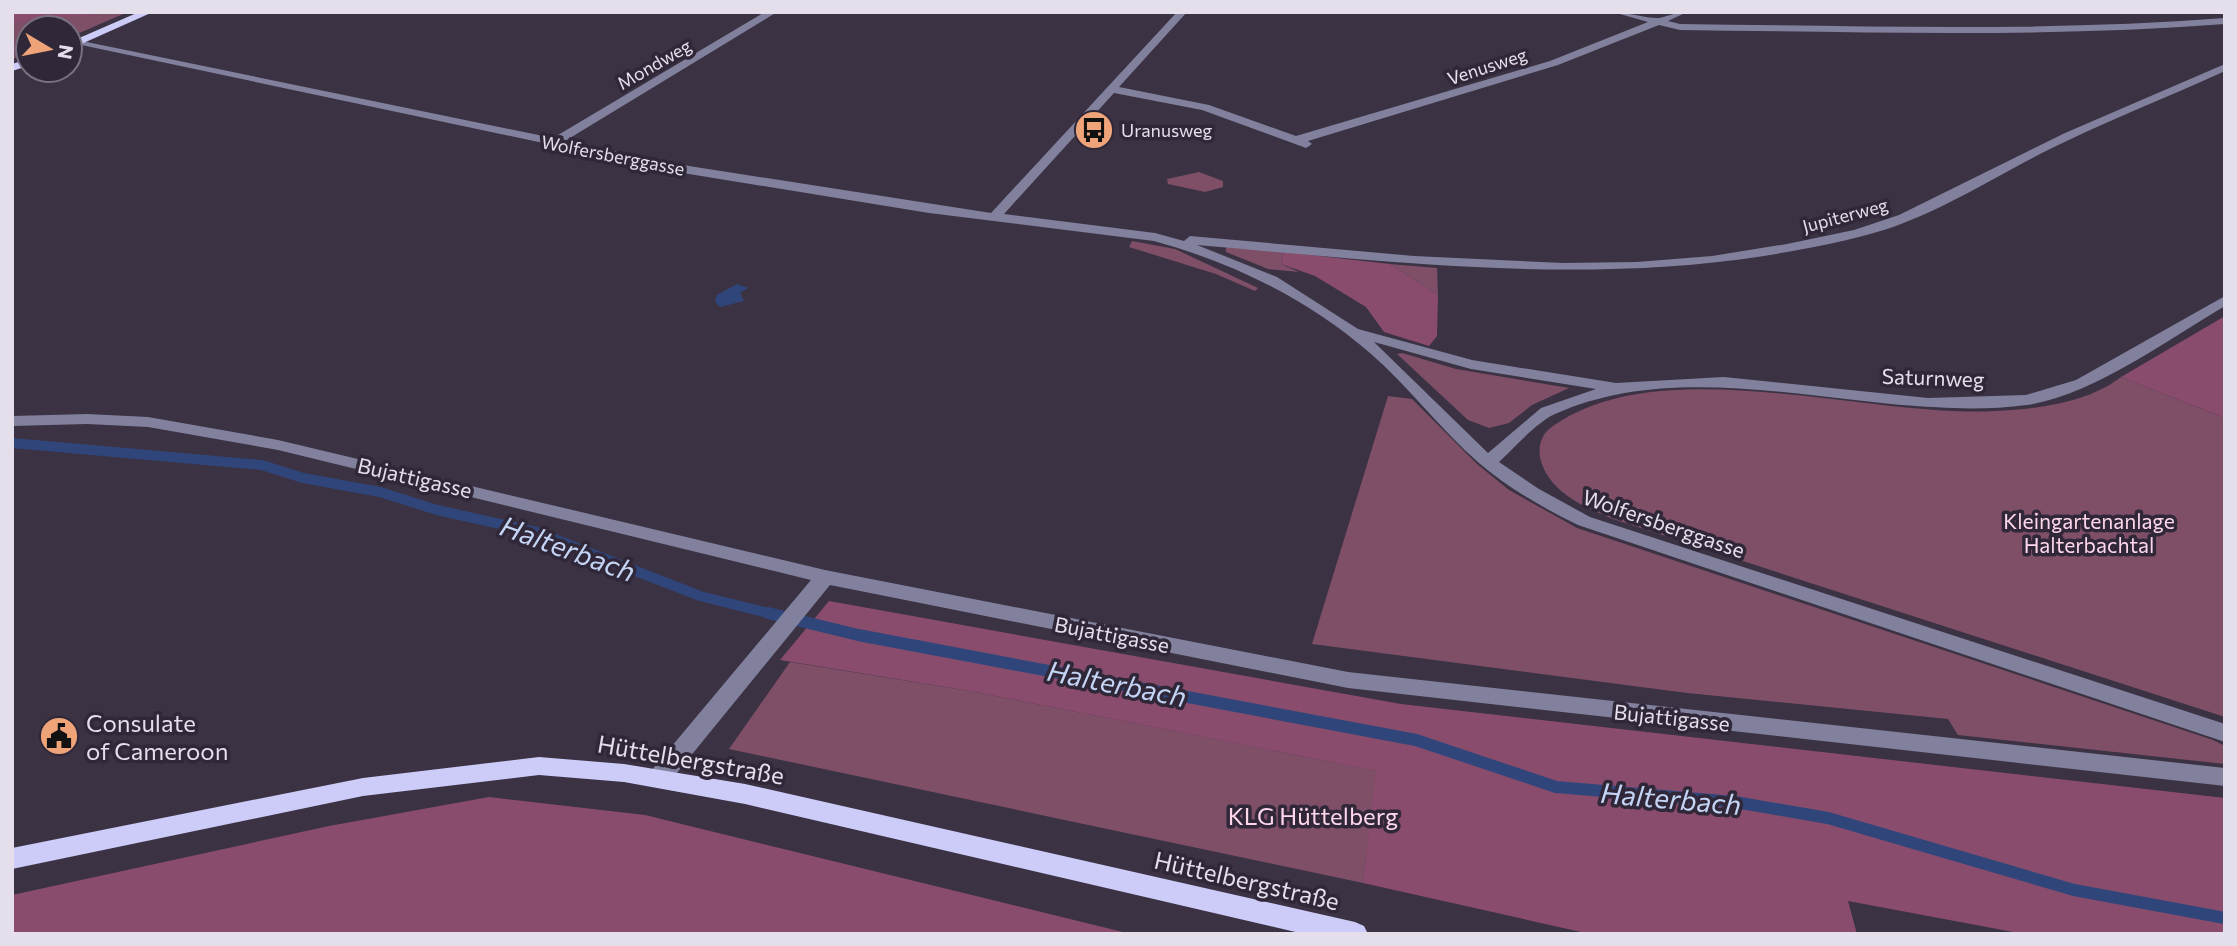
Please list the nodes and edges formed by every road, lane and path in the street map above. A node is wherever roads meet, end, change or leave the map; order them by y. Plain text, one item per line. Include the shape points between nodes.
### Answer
1 (148, 12) edge
2 (772, 12) edge
3 (1182, 12) edge
4 (1618, 12) edge
5 (1682, 12) edge
6 (2225, 21) edge
7 (1657, 24) junction
8 (84, 40) edge
9 (84, 46) edge
10 (2225, 67) edge
11 (1111, 89) junction
12 (1297, 140) junction
13 (553, 143) junction
14 (1309, 146) dead end
15 (994, 217) junction
16 (1155, 237) junction
17 (1442, 264) joint
18 (2225, 300) edge
19 (1351, 331) junction
20 (1616, 388) junction
21 (12, 421) edge
22 (1488, 462) junction
23 (825, 577) junction
24 (2225, 733) edge
25 (2225, 777) edge
26 (659, 778) junction
27 (12, 859) edge
28 (1355, 934) edge

1 - 8 main road
2 - 13 street, Mondweg
3 - 11 street
4 - 7 street
5 - 7 street, Venusweg
6 - 7 street via 1996,31
7 - 12 street, Venusweg via 1506,79
9 - 13 street, Wolfersberggasse
10 - 17 street, Jupiterweg via 2046,146 1938,203 1839,238 1693,262 1557,268
11 - 12 street via 1205,107
11 - 15 street
12 - 14 street
13 - 15 street, Wolfersberggasse via 730,177
15 - 16 street, Wolfersberggasse
16 - 17 street, Wolfersberggasse
16 - 19 street, Wolfersberggasse via 1198,249 1275,282
18 - 20 street, Saturnweg via 2082,383 2027,400 1928,403 1724,382
19 - 20 street, Saturnweg via 1471,364
19 - 22 street, Wolfersberggasse via 1403,375
20 - 22 street, Saturnweg via 1547,411
21 - 23 street, Bujattigasse via 157,423 278,445
22 - 24 street, Wolfersberggasse via 1555,507 1613,532
23 - 25 street, Bujattigasse via 1410,689
23 - 26 street
26 - 27 main road, Hüttelbergstraße via 539,766 443,774
26 - 28 main road, Hüttelbergstraße

